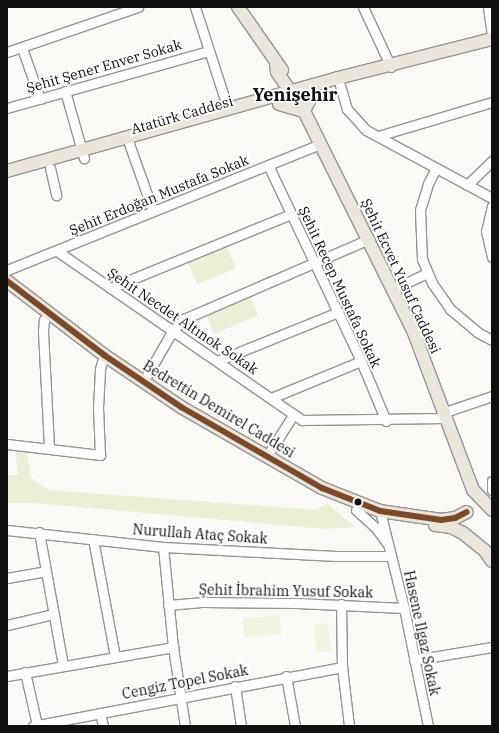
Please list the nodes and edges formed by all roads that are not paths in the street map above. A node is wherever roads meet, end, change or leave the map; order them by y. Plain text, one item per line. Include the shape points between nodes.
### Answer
1 (138, 7) edge
2 (195, 7) edge
3 (238, 7) edge
4 (363, 7) edge
5 (488, 7) edge
6 (492, 34) edge
7 (492, 39) edge
8 (22, 48) junction
9 (208, 51) junction
10 (7, 52) edge
11 (388, 67) junction
12 (276, 68) junction
13 (288, 79) junction
14 (340, 85) junction
15 (313, 89) junction
16 (65, 91) junction
17 (295, 94) junction
18 (40, 99) junction
19 (278, 100) junction
20 (492, 102) edge
21 (7, 108) edge
22 (228, 109) junction
23 (304, 111) junction
24 (378, 136) junction
25 (128, 142) junction
26 (321, 144) junction
27 (82, 155) junction
28 (492, 160) edge
29 (268, 165) junction
30 (50, 168) junction
31 (436, 168) junction
32 (7, 171) edge
33 (7, 178) edge
34 (467, 184) junction
35 (56, 195) dead end
36 (492, 198) edge
37 (492, 206) edge
38 (153, 211) junction
39 (291, 214) junction
40 (369, 239) junction
41 (57, 252) junction
42 (492, 257) edge
43 (314, 263) junction
44 (7, 270) edge
45 (427, 273) junction
46 (7, 281) edge
47 (110, 288) junction
48 (393, 289) junction
49 (338, 312) junction
50 (49, 313) junction
51 (173, 330) junction
52 (492, 340) edge
53 (104, 356) junction
54 (218, 361) junction
55 (361, 361) junction
56 (143, 382) junction
57 (492, 396) edge
58 (271, 398) junction
59 (293, 415) junction
60 (443, 416) junction
61 (386, 421) junction
62 (7, 444) edge
63 (49, 447) junction
64 (267, 456) junction
65 (465, 472) junction
66 (492, 481) edge
67 (322, 488) junction
68 (492, 490) edge
69 (356, 510) junction
70 (492, 510) edge
71 (467, 511) junction
72 (381, 515) junction
73 (7, 530) edge
74 (38, 532) junction
75 (93, 539) junction
76 (475, 542) junction
77 (389, 546) junction
78 (163, 547) junction
79 (391, 556) junction
80 (492, 560) edge
81 (45, 571) junction
82 (7, 578) edge
83 (340, 604) junction
84 (168, 605) junction
85 (404, 608) junction
86 (53, 614) junction
87 (7, 625) edge
88 (173, 647) junction
89 (492, 647) edge
90 (115, 656) junction
91 (414, 660) junction
92 (63, 665) junction
93 (342, 667) junction
94 (26, 672) junction
95 (7, 676) edge
96 (286, 676) junction
97 (234, 686) junction
98 (180, 696) junction
99 (100, 713) junction
100 (35, 726) edge
101 (103, 726) edge
102 (185, 726) edge
103 (241, 726) edge
104 (295, 726) edge
105 (349, 726) edge
106 (428, 726) edge

1 - 8 street
2 - 9 street
3 - 12 main road, Şehit Ecvet Yusuf Caddesi
4 - 11 street
5 - 6 street
7 - 11 main road, Atatürk Caddesi
8 - 10 street
8 - 18 street
9 - 16 street, Şehit Şener Enver Sokak
9 - 22 street
11 - 14 main road, Atatürk Caddesi
11 - 15 main road, Atatürk Caddesi
12 - 13 main road, Şehit Ecvet Yusuf Caddesi
12 - 17 main road
12 - 19 main road
13 - 15 main road
13 - 17 main road, Şehit Ecvet Yusuf Caddesi
14 - 15 main road, Atatürk Caddesi
14 - 24 street via 351,116 366,130
15 - 17 main road, Atatürk Caddesi
15 - 23 main road
16 - 18 street, Şehit Şener Enver Sokak
16 - 27 street
17 - 19 main road, Atatürk Caddesi
17 - 23 main road, Şehit Ecvet Yusuf Caddesi
18 - 21 street, Şehit Şener Enver Sokak
19 - 22 main road, Atatürk Caddesi
19 - 23 main road
19 - 25 main road, Atatürk Caddesi
20 - 24 street
22 - 25 main road, Atatürk Caddesi
23 - 26 main road, Şehit Ecvet Yusuf Caddesi
24 - 31 street
25 - 27 main road, Atatürk Caddesi
25 - 38 street
26 - 29 street, Şehit Erdoğan Mustafa Sokak
26 - 40 main road, Şehit Ecvet Yusuf Caddesi
27 - 30 main road, Atatürk Caddesi
27 - 32 main road, Atatürk Caddesi
28 - 34 street
29 - 38 street, Şehit Erdoğan Mustafa Sokak
29 - 39 street, Şehit Recep Mustafa Sokak
30 - 33 main road, Atatürk Caddesi
30 - 35 street
31 - 34 street
31 - 45 street via 420,210 421,253
34 - 36 street
37 - 42 street via 486,231
38 - 41 street, Şehit Erdoğan Mustafa Sokak
39 - 43 street, Şehit Recep Mustafa Sokak
39 - 47 street
40 - 43 street
40 - 48 main road, Şehit Ecvet Yusuf Caddesi
41 - 44 street, Şehit Erdoğan Mustafa Sokak
41 - 47 street, Şehit Necdet Altınok Sokak
43 - 49 street, Şehit Recep Mustafa Sokak
43 - 51 street via 201,310 184,319
45 - 48 street
45 - 52 street via 450,309 477,332
46 - 50 main road, Bedrettin Demirel Caddesi
47 - 51 street, Şehit Necdet Altınok Sokak
48 - 60 main road, Şehit Ecvet Yusuf Caddesi via 414,333
49 - 54 street
49 - 55 street, Şehit Recep Mustafa Sokak
50 - 53 main road, Bedrettin Demirel Caddesi
50 - 63 street via 44,320 43,332
51 - 54 street, Şehit Necdet Altınok Sokak
51 - 56 street
53 - 56 main road, Bedrettin Demirel Caddesi
53 - 63 street via 100,369 98,408 100,455
54 - 58 street, Şehit Necdet Altınok Sokak
55 - 58 street
55 - 61 street, Şehit Recep Mustafa Sokak
56 - 64 main road, Bedrettin Demirel Caddesi
57 - 60 street, Şehit Necdet Altınok Sokak
58 - 59 street, Şehit Necdet Altınok Sokak
59 - 61 street, Şehit Necdet Altınok Sokak via 313,422
59 - 64 street
60 - 61 street, Şehit Necdet Altınok Sokak
60 - 65 main road, Şehit Ecvet Yusuf Caddesi
62 - 63 street
64 - 67 main road, Bedrettin Demirel Caddesi
65 - 70 main road, Şehit Ecvet Yusuf Caddesi via 473,490
65 - 71 main road, Şehit Ecvet Yusuf Caddesi via 469,496
66 - 68 street
67 - 69 main road, Bedrettin Demirel Caddesi
67 - 72 main road, Bedrettin Demirel Caddesi
69 - 72 main road, Bedrettin Demirel Caddesi
69 - 77 street, Hasene Ilgaz Sokak via 376,528
70 - 71 main road, Bedrettin Demirel Caddesi via 479,506
71 - 72 main road, Bedrettin Demirel Caddesi via 455,518 441,520
71 - 76 main road, Şehit Ecvet Yusuf Caddesi via 464,526
72 - 76 main road, Bedrettin Demirel Caddesi via 446,526
72 - 77 street, Hasene Ilgaz Sokak
73 - 74 street, Nurullah Ataç Sokak
74 - 75 street, Nurullah Ataç Sokak
74 - 81 street
75 - 78 street, Nurullah Ataç Sokak
75 - 90 street
76 - 80 main road
77 - 79 street, Hasene Ilgaz Sokak
78 - 79 street, Nurullah Ataç Sokak via 336,556
78 - 84 street
79 - 85 street, Hasene Ilgaz Sokak
81 - 82 street
81 - 86 street
83 - 84 street, Şehit İbrahim Yusuf Sokak via 204,602
83 - 85 street, Şehit İbrahim Yusuf Sokak
83 - 93 street
84 - 88 street
85 - 91 street, Hasene Ilgaz Sokak
86 - 87 street
86 - 92 street
88 - 90 street
88 - 98 street
89 - 91 street
90 - 92 street
91 - 106 street, Hasene Ilgaz Sokak
92 - 94 street
93 - 96 street, Cengiz Topel Sokak
93 - 105 street
94 - 95 street
94 - 100 street
96 - 97 street, Cengiz Topel Sokak
96 - 104 street
97 - 98 street, Cengiz Topel Sokak
97 - 103 street
98 - 99 street, Cengiz Topel Sokak
98 - 102 street
99 - 100 street, Cengiz Topel Sokak
99 - 101 street

